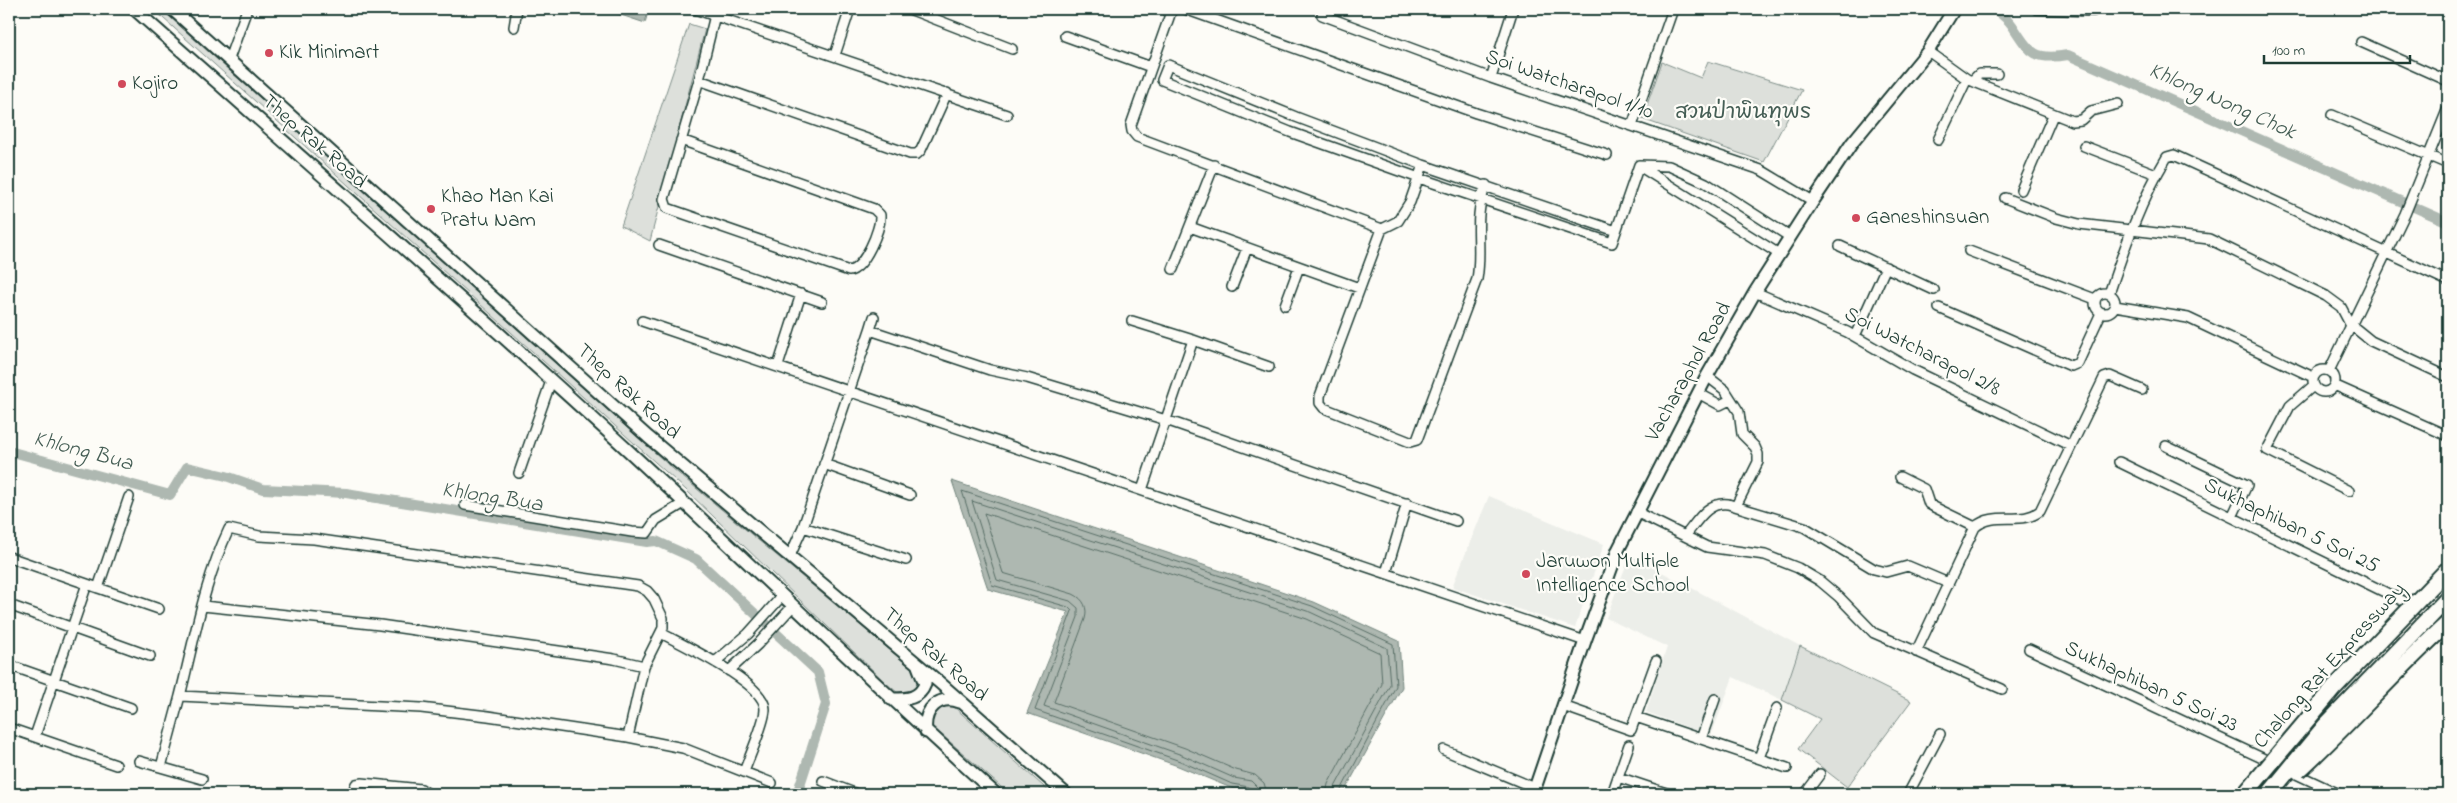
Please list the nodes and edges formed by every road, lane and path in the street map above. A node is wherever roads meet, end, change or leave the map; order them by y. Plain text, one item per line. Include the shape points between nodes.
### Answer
1 (134, 9) edge
2 (172, 9) edge
3 (247, 9) edge
4 (517, 9) edge
5 (695, 9) edge
6 (850, 9) edge
7 (909, 9) edge
8 (1172, 9) edge
9 (1185, 9) edge
10 (1324, 9) edge
11 (1514, 9) edge
12 (1673, 9) edge
13 (1954, 9) edge
14 (2036, 9) edge
15 (2093, 11) dead end
16 (927, 12) edge
17 (715, 15) junction
18 (514, 27) dead end
19 (1065, 36) dead end
20 (2360, 42) dead end
21 (1012, 49) dead end
22 (1928, 51) junction
23 (835, 55) junction
24 (229, 59) junction
25 (1151, 67) junction
26 (1997, 74) dead end
27 (1492, 78) junction
28 (699, 80) junction
29 (1969, 80) junction
30 (2448, 81) edge
31 (947, 93) junction
32 (2118, 104) dead end
33 (2448, 108) edge
34 (1007, 115) dead end
35 (2053, 115) junction
36 (2332, 115) dead end
37 (1296, 117) junction
38 (1632, 126) junction
39 (1290, 132) junction
40 (681, 140) junction
41 (1938, 140) dead end
42 (2084, 146) dead end
43 (1607, 155) dead end
44 (2427, 155) junction
45 (2448, 164) edge
46 (1214, 165) junction
47 (1424, 165) junction
48 (1639, 165) junction
49 (2156, 174) junction
50 (1419, 178) junction
51 (1486, 185) junction
52 (2021, 190) dead end
53 (2005, 198) dead end
54 (1480, 199) junction
55 (1814, 200) junction
56 (1190, 227) junction
57 (1382, 228) junction
58 (2130, 230) junction
59 (1616, 231) junction
60 (1790, 237) junction
61 (659, 245) dead end
62 (1840, 246) dead end
63 (1247, 248) junction
64 (1968, 251) dead end
65 (2385, 253) junction
66 (1779, 254) junction
67 (1299, 267) junction
68 (1886, 267) junction
69 (1173, 269) dead end
70 (2448, 281) edge
71 (1232, 287) dead end
72 (1359, 288) junction
73 (1934, 290) dead end
74 (1755, 292) junction
75 (801, 294) junction
76 (2109, 294) junction
77 (2096, 299) junction
78 (822, 302) dead end
79 (1285, 305) dead end
80 (2115, 306) junction
81 (1939, 308) dead end
82 (2101, 313) junction
83 (874, 318) dead end
84 (642, 321) dead end
85 (1132, 321) dead end
86 (2350, 324) junction
87 (870, 330) junction
88 (1855, 336) junction
89 (1193, 340) junction
90 (778, 366) junction
91 (1269, 367) dead end
92 (2329, 371) junction
93 (1707, 376) junction
94 (2448, 377) edge
95 (551, 381) junction
96 (2313, 381) junction
97 (2334, 385) junction
98 (2142, 390) dead end
99 (850, 391) junction
100 (1698, 394) junction
101 (1730, 400) junction
102 (1166, 420) junction
103 (2448, 436) edge
104 (2071, 446) junction
105 (2166, 446) dead end
106 (2119, 462) dead end
107 (824, 464) junction
108 (519, 473) dead end
109 (1900, 477) dead end
110 (1142, 490) junction
111 (2349, 491) dead end
112 (910, 495) dead end
113 (129, 497) dead end
114 (684, 503) junction
115 (1407, 503) junction
116 (465, 505) dead end
117 (1736, 506) junction
118 (1636, 512) junction
119 (2232, 517) junction
120 (1456, 520) dead end
121 (802, 527) junction
122 (1975, 527) junction
123 (1685, 536) junction
124 (790, 556) junction
125 (9, 557) edge
126 (906, 560) dead end
127 (2448, 569) edge
128 (1386, 573) junction
129 (1948, 583) junction
130 (87, 584) junction
131 (98, 588) junction
132 (782, 596) junction
133 (2448, 598) edge
134 (9, 605) edge
135 (203, 606) junction
136 (793, 606) junction
137 (159, 609) dead end
138 (2448, 623) edge
139 (73, 628) junction
140 (661, 633) junction
141 (1584, 641) junction
142 (2029, 649) dead end
143 (1916, 652) junction
144 (150, 656) dead end
145 (1656, 661) dead end
146 (716, 662) junction
147 (916, 662) junction
148 (9, 666) edge
149 (644, 666) junction
150 (729, 671) junction
151 (55, 682) junction
152 (2002, 689) dead end
153 (180, 696) junction
154 (891, 699) junction
155 (1715, 699) dead end
156 (962, 702) junction
157 (1563, 706) junction
158 (131, 708) dead end
159 (1777, 708) dead end
160 (1636, 717) junction
161 (9, 728) edge
162 (926, 732) junction
163 (1940, 734) dead end
164 (35, 736) junction
165 (628, 737) junction
166 (1701, 738) junction
167 (1629, 746) dead end
168 (1444, 750) dead end
169 (1759, 758) junction
170 (139, 761) dead end
171 (116, 765) dead end
172 (162, 767) junction
173 (1787, 768) dead end
174 (744, 772) junction
175 (1820, 774) dead end
176 (1618, 777) junction
177 (202, 779) dead end
178 (822, 781) dead end
179 (772, 783) dead end
180 (1534, 791) edge
181 (352, 794) edge
182 (428, 794) edge
183 (857, 794) edge
184 (996, 794) edge
185 (1066, 794) edge
186 (1612, 794) edge
187 (1669, 794) edge
188 (1805, 794) edge
189 (1908, 794) edge
190 (2245, 794) edge
191 (2270, 794) edge
192 (2339, 794) edge

1 - 95 main road, Thep Rak Road via 387,231
2 - 24 main road, Thep Rak Road
3 - 24 street
4 - 18 street
5 - 17 street
6 - 23 street
7 - 16 street
8 - 25 street
9 - 43 street via 1466,109
10 - 27 street, Soi Watcharapol 1/10 via 1322,15
11 - 27 street
12 - 38 street
13 - 22 main road, Vacharaphol Road
14 - 15 street
16 - 21 street
17 - 23 street
17 - 28 street
19 - 25 street
20 - 30 street
22 - 29 street
22 - 55 main road, Vacharaphol Road via 1852,143
23 - 31 street
24 - 124 main road, Thep Rak Road via 648,437
25 - 46 street via 1132,130 1137,137
26 - 29 street via 1979,74
27 - 38 street, Soi Watcharapol 1/10
28 - 31 street via 910,154 921,150
28 - 40 street
29 - 35 street
29 - 41 street
31 - 34 street
32 - 35 street via 2091,111 2081,120 2072,121
33 - 44 street
35 - 52 street
36 - 44 street
37 - 39 street
37 - 39 street via 1168,65 1162,80
37 - 47 street
38 - 55 street, Soi Watcharapol 1/10 via 1761,170
39 - 50 street
40 - 40 street via 874,209 880,215 881,224 860,266 849,271 667,208 664,199
42 - 49 street
44 - 45 street
44 - 65 street via 2414,193
46 - 56 street
46 - 57 street
47 - 50 street
47 - 51 street
48 - 59 street
48 - 60 street via 1669,166 1706,183
48 - 66 street
49 - 58 street
49 - 65 street via 2166,157 2174,155
50 - 54 street
50 - 57 street via 1398,221
51 - 54 street
51 - 59 street
53 - 58 street via 2071,222
54 - 59 street via 1612,243
54 - 72 street via 1477,279 1414,442 1324,408 1320,403
55 - 60 main road, Vacharaphol Road
56 - 63 street
56 - 69 street
57 - 72 street
58 - 76 street
58 - 86 street via 2209,239 2334,300
60 - 66 main road, Vacharaphol Road
61 - 75 street
62 - 68 street
63 - 67 street
63 - 71 street
64 - 77 street
65 - 70 street
65 - 86 street
66 - 74 main road, Vacharaphol Road
67 - 72 street
67 - 79 street
68 - 73 street
68 - 88 street
74 - 88 street, Soi Watcharapol 2/8
74 - 93 main road, Vacharaphol Road
75 - 78 street
75 - 90 street
76 - 77 street via 2101,294
76 - 80 street
77 - 82 street via 2095,307
80 - 82 street via 2109,313
80 - 96 street via 2188,318
81 - 82 street via 2071,366 2078,363
83 - 87 street
84 - 90 street
85 - 89 street
86 - 92 street
86 - 94 street via 2371,341
87 - 99 street
87 - 102 street via 990,370
88 - 104 street, Soi Watcharapol 2/8 via 1913,370
89 - 91 street
89 - 102 street
90 - 99 street
92 - 96 street via 2318,371
92 - 97 street via 2334,377
93 - 100 main road, Vacharaphol Road
93 - 101 street via 1722,386
95 - 108 street
95 - 114 main road, Thep Rak Road
96 - 97 street via 2320,392 2332,389
96 - 111 street via 2290,406 2267,450
97 - 103 street
98 - 104 street via 2110,376 2104,378
99 - 107 street
99 - 110 street
100 - 101 street via 1720,405
100 - 118 main road, Vacharaphol Road
101 - 117 street via 1741,417 1742,434 1755,447 1759,457
102 - 110 street
102 - 115 street
104 - 122 street via 2040,511 2029,517 1992,517
105 - 119 street via 2247,485
106 - 119 street, Sukhaphiban 5 Soi 25
107 - 112 street
107 - 121 street
109 - 122 street via 1924,489 1929,504
110 - 128 street
113 - 131 street
114 - 116 street via 656,520 647,533
114 - 132 main road, Thep Rak Road
115 - 120 street
115 - 128 street
117 - 123 street via 1720,504 1708,508
117 - 129 street via 1804,526 1874,569 1886,572 1910,566
118 - 123 street
118 - 141 main road, Vacharaphol Road
119 - 138 street, Sukhaphiban 5 Soi 25
121 - 124 street
121 - 126 street
122 - 129 street
123 - 143 street via 1707,547 1765,554 1798,568 1820,581 1874,633
124 - 147 main road, Thep Rak Road
125 - 130 street
127 - 190 highway, Chalong Rat Expressway, bridge via 2334,688
128 - 141 street
129 - 143 street
130 - 131 street
130 - 139 street
131 - 137 street
132 - 136 main road, Thep Rak Road
132 - 146 street via 748,634
133 - 191 highway, Chalong Rat Expressway, bridge via 2324,726
134 - 139 street
135 - 140 street via 208,583 229,529 260,536 314,539 638,586 647,591 660,609
135 - 149 street via 380,625
135 - 153 street
136 - 150 street
136 - 154 main road, Thep Rak Road
138 - 191 highway, bridge via 2328,743
139 - 144 street
139 - 151 street
140 - 146 street
140 - 149 street
141 - 157 main road, Vacharaphol Road
142 - 192 street, Sukhaphiban 5 Soi 23
143 - 152 street
145 - 160 street
146 - 150 street
147 - 154 main road via 924,676 923,691 906,699
147 - 156 main road, Thep Rak Road
148 - 151 street
149 - 165 street
150 - 174 street via 762,698 765,710
151 - 158 street
151 - 164 street
153 - 165 street via 421,708
153 - 172 street
154 - 162 main road, Thep Rak Road
155 - 166 street
156 - 162 main road via 942,699 934,704 925,723
156 - 185 main road, Thep Rak Road
157 - 160 street via 1631,730
157 - 180 main road, Vacharaphol Road
159 - 169 street
160 - 166 street
161 - 164 street
162 - 184 main road, Thep Rak Road
163 - 189 street
164 - 171 street
165 - 174 street via 683,748
166 - 169 street
167 - 176 street
168 - 180 street
169 - 173 street
170 - 172 street
172 - 177 street
174 - 179 street
175 - 188 street
176 - 186 street
176 - 187 street
178 - 183 street
181 - 182 street via 356,784 362,783 421,789

